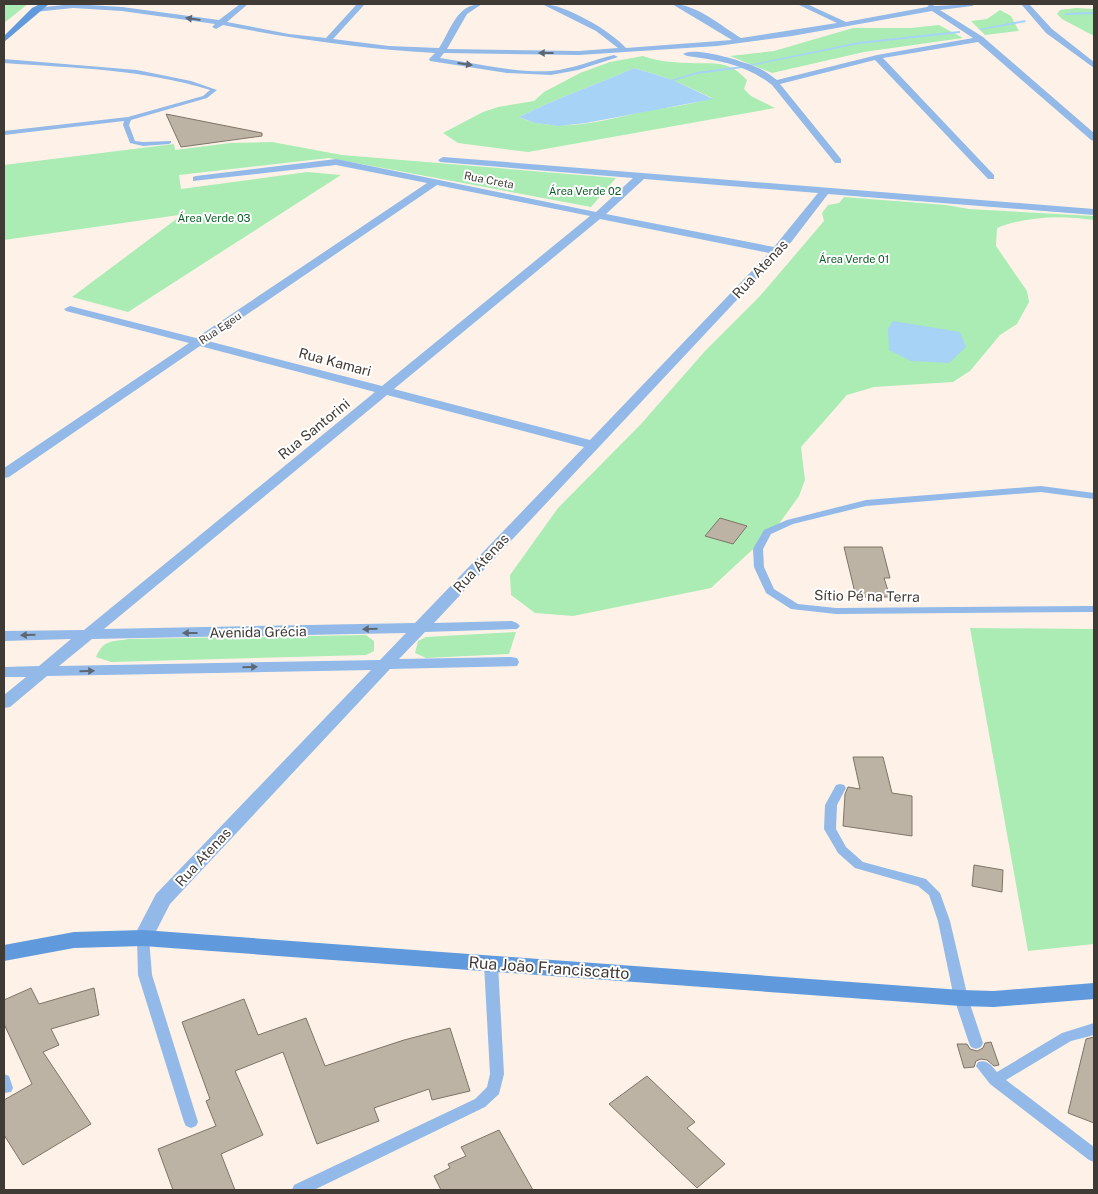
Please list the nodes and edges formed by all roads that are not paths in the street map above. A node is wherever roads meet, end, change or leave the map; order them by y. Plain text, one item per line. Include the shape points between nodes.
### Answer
1 (45, 4) edge
2 (130, 4) edge
3 (244, 4) edge
4 (361, 4) edge
5 (478, 4) edge
6 (546, 4) edge
7 (676, 4) edge
8 (801, 4) edge
9 (924, 4) edge
10 (972, 4) edge
11 (1039, 4) edge
12 (1028, 6) edge
13 (934, 8) junction
14 (122, 9) junction
15 (34, 10) junction
16 (111, 15) junction
17 (222, 23) junction
18 (845, 24) junction
19 (212, 30) junction
20 (980, 39) junction
21 (4, 40) edge
22 (328, 40) junction
23 (740, 41) junction
24 (717, 44) junction
25 (443, 51) junction
26 (626, 51) junction
27 (565, 53) junction
28 (712, 57) junction
29 (878, 57) junction
30 (434, 59) junction
31 (4, 61) edge
32 (1094, 66) edge
33 (583, 67) junction
34 (764, 73) junction
35 (796, 77) junction
36 (775, 83) junction
37 (128, 119) junction
38 (4, 134) edge
39 (1094, 138) edge
40 (169, 142) dead end
41 (443, 160) dead end
42 (838, 161) dead end
43 (641, 176) junction
44 (991, 177) dead end
45 (196, 179) dead end
46 (435, 182) junction
47 (825, 191) junction
48 (1094, 212) edge
49 (598, 215) junction
50 (776, 251) junction
51 (70, 309) dead end
52 (198, 342) junction
53 (384, 391) junction
54 (593, 445) junction
55 (4, 474) edge
56 (1094, 496) edge
57 (1094, 609) edge
58 (512, 626) dead end
59 (419, 628) junction
60 (88, 634) junction
61 (4, 636) edge
62 (511, 662) dead end
63 (384, 665) junction
64 (4, 672) edge
65 (42, 672) junction
66 (4, 703) edge
67 (840, 788) dead end
68 (143, 938) junction
69 (4, 953) edge
70 (491, 964) junction
71 (1094, 991) edge
72 (961, 998) junction
73 (1094, 1029) edge
74 (976, 1043) dead end
75 (983, 1066) dead end
76 (995, 1080) junction
77 (191, 1122) dead end
78 (1094, 1154) edge
79 (299, 1190) edge

1 - 15 street
2 - 14 street
3 - 17 street
4 - 22 street
5 - 25 street via 465,10
6 - 26 street via 604,33
7 - 23 street
8 - 18 street
9 - 13 street
10 - 13 street
11 - 12 street
12 - 32 street via 1049,31
13 - 18 street
13 - 20 street
14 - 15 street via 73,6
14 - 16 street
17 -> 14 street
15 - 16 street
15 - 21 street
16 - 19 street
17 - 19 street
17 - 22 street
18 - 23 street
19 - 30 street
20 - 29 street
20 - 39 street
22 - 25 street
23 - 24 street
24 - 26 street
24 - 28 street
27 -> 25 street
25 - 30 street
26 - 27 street
27 - 33 street via 583,58
28 - 33 street via 670,52 643,53
28 - 34 street
29 - 35 street
29 - 44 street
30 -> 33 street via 527,72 551,73
31 - 37 lane via 153,74 214,90 205,98
34 - 35 street
34 - 36 street
35 - 36 street
36 - 42 street
37 - 38 lane
37 - 40 lane via 126,125 132,142
41 - 43 street
43 - 47 street
43 - 49 street, Rua Santorini
45 - 46 street, Rua Creta via 336,162
46 - 49 street, Rua Creta
46 - 52 street, Rua Egeu
47 - 48 street
47 - 50 street, Rua Atenas
49 - 50 street, Rua Creta
49 - 53 street, Rua Santorini
50 - 54 street, Rua Atenas
51 - 52 street, Rua Kamari
52 - 53 street, Rua Kamari
52 - 55 street, Rua Egeu
53 - 54 street, Rua Kamari
53 - 60 street, Rua Santorini
54 - 59 street, Rua Atenas
56 - 57 lane, Sítio Pé na Terra via 1041,489 866,504 790,522 767,532 758,549 759,567 770,591 795,607 836,611
58 - 59 street, Avenida Grécia
59 -> 60 street, Avenida Grécia
59 - 63 street, Rua Atenas
60 -> 61 street, Avenida Grécia
60 - 65 street, Rua Santorini
62 - 63 street
65 -> 63 street
63 - 68 street, Rua Atenas via 162,899
64 - 65 street
65 - 66 street, Rua Santorini
67 - 72 lane via 831,805 830,829 842,850 859,865 922,882 934,893
68 - 69 street, Rua João Franciscatto via 74,940
68 - 70 street, Rua João Franciscatto
68 - 77 lane via 145,976
70 - 72 street, Rua João Franciscatto
70 - 79 lane via 497,1074 494,1090 480,1103
71 - 72 street, Rua João Franciscatto via 994,999
72 - 74 lane
73 - 76 lane via 1067,1037
75 - 76 lane
76 - 78 lane

